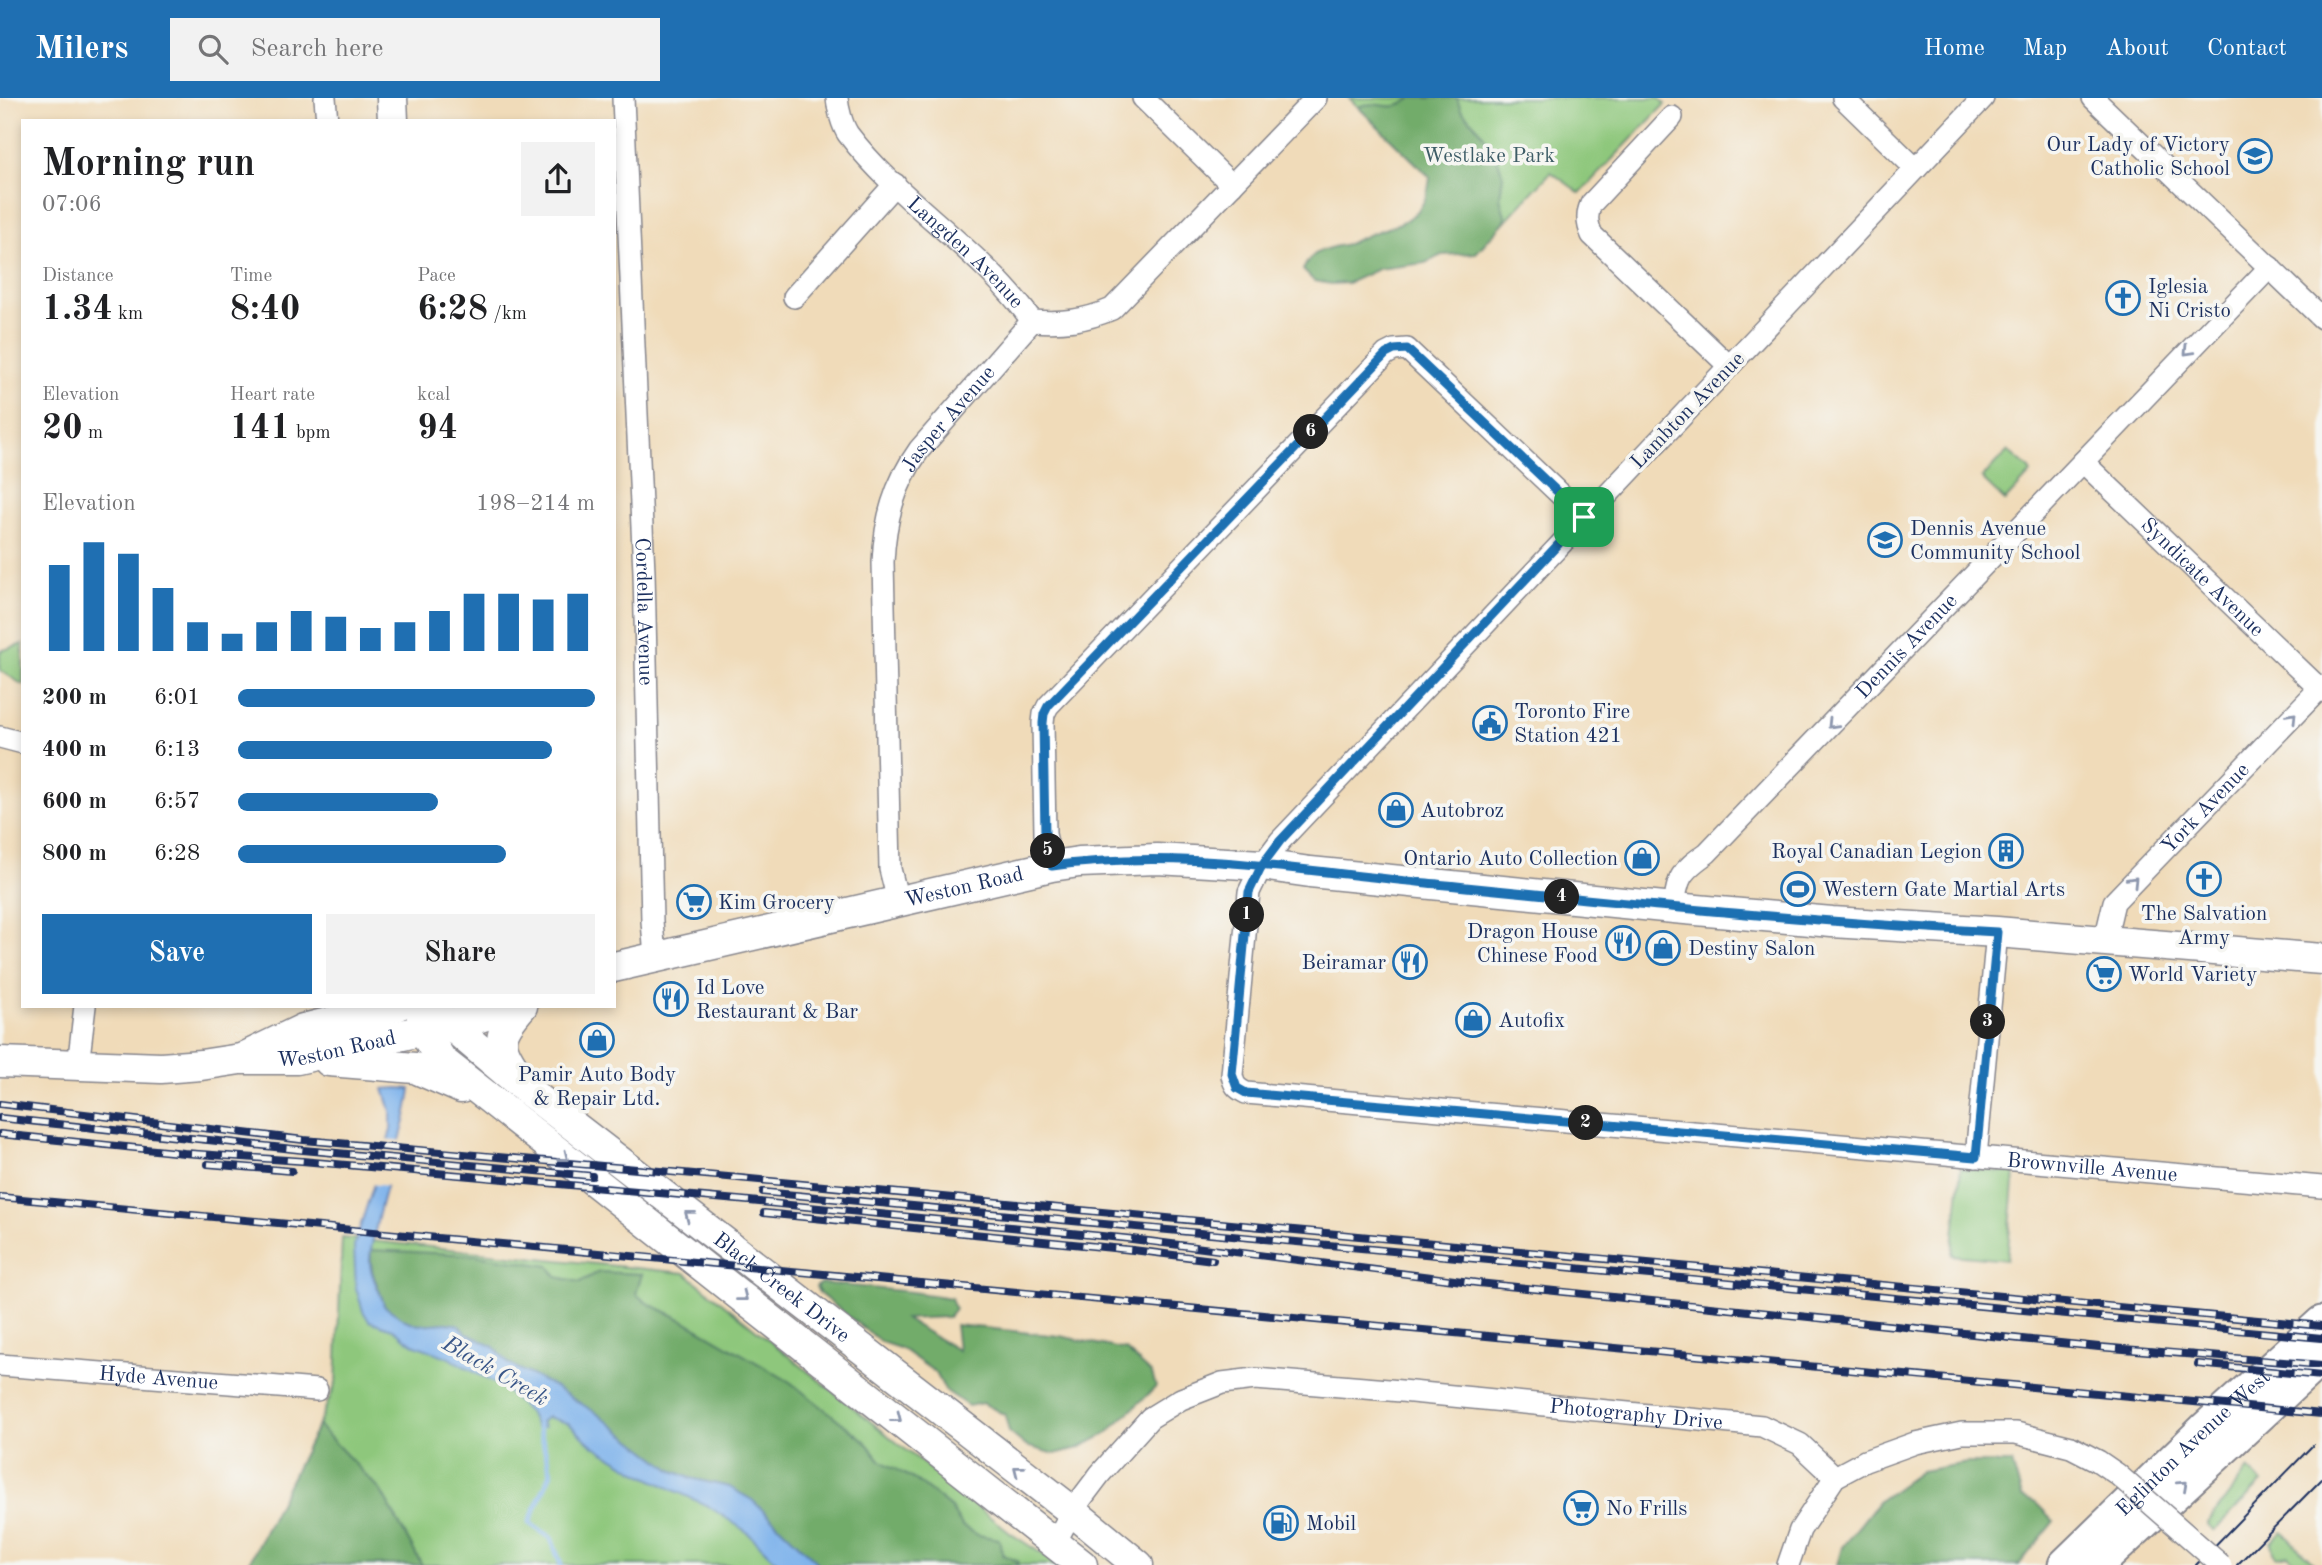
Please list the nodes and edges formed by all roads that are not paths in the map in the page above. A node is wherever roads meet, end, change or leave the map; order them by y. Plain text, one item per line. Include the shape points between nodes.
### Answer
1 (325, 98) edge
2 (392, 98) edge
3 (623, 98) edge
4 (838, 98) edge
5 (1143, 98) edge
6 (1316, 98) edge
7 (1843, 98) edge
8 (1983, 98) edge
9 (2093, 98) edge
10 (1672, 117) dead end
11 (327, 119) edge
12 (393, 119) edge
13 (619, 127) edge
14 (1916, 169) junction
15 (895, 184) junction
16 (1232, 185) junction
17 (2270, 267) junction
18 (794, 298) dead end
19 (2322, 318) edge
20 (1032, 321) junction
21 (1729, 366) junction
22 (2083, 462) junction
23 (1584, 517) junction
24 (2321, 688) edge
25 (0, 737) edge
26 (21, 742) edge
27 (1262, 865) junction
28 (1052, 866) junction
29 (898, 901) junction
30 (1674, 908) junction
31 (1997, 932) junction
32 (2105, 940) junction
33 (655, 957) junction
34 (2322, 959) edge
35 (616, 967) edge
36 (85, 1008) edge
37 (389, 1008) edge
38 (506, 1008) edge
39 (520, 1008) edge
40 (433, 1014) edge
41 (240, 1059) junction
42 (297, 1059) junction
43 (0, 1062) edge
44 (78, 1066) junction
45 (1237, 1088) joint
46 (531, 1093) junction
47 (510, 1114) junction
48 (1976, 1157) junction
49 (2322, 1187) edge
50 (2322, 1323) edge
51 (2322, 1357) edge
52 (0, 1365) edge
53 (317, 1391) dead end
54 (1835, 1477) junction
55 (1072, 1511) junction
56 (1055, 1543) junction
57 (1082, 1565) edge
58 (1138, 1565) edge
59 (1788, 1565) edge
60 (2065, 1565) edge
61 (2096, 1565) edge
62 (2221, 1565) edge

1 - 11 street
2 - 12 main road
3 - 13 street, Cordella Avenue
4 - 15 street, Langden Avenue via 846,131
5 - 16 street
6 - 16 street
7 - 14 street
8 - 14 street, Lambton Avenue
9 - 17 street
10 - 21 street via 1591,204 1587,223 1592,235
13 - 33 street, Cordella Avenue via 644,572
14 - 21 street, Lambton Avenue
15 - 18 street, Langden Avenue
15 - 20 street, Langden Avenue via 1010,293
16 - 20 street via 1112,309 1059,323
17 - 19 street
17 -> 22 street, Dennis Avenue
20 - 29 street, Jasper Avenue via 905,469 884,531 890,869
21 - 23 street, Lambton Avenue
22 - 24 street, Syndicate Avenue
22 -> 30 street, Dennis Avenue via 1716,844 1688,866 1677,883
23 - 27 street, Lambton Avenue
23 - 28 street via 1407,349 1386,354 1048,706 1043,723 1045,822
32 -> 24 street, York Avenue via 2114,902
25 - 26 street
27 - 28 main road, Weston Road via 1130,859
27 - 30 main road, Weston Road
27 - 45 street, Lambton Avenue via 1249,892 1232,1074
28 - 29 main road, Weston Road
29 - 33 main road, Weston Road
30 - 31 main road, Weston Road
31 - 32 main road, Weston Road
31 - 48 street
32 - 34 main road, Weston Road
33 - 35 main road, Weston Road
36 - 44 street
37 - 41 main road, Weston Road via 303,1029
38 - 40 main road, Weston Road via 477,1018
39 - 46 main road via 503,1031 501,1045
40 - 42 main road, Weston Road
40 - 46 main road, Black Creek Drive
40 - 47 main road, Black Creek Drive via 442,1061
41 - 42 main road, Weston Road
41 - 44 main road, Weston Road via 161,1068
42 - 47 main road via 415,1068
43 - 44 main road, Weston Road
45 - 48 street, Brownville Avenue via 1246,1093
55 -> 46 main road, Black Creek Drive
47 -> 56 main road, Black Creek Drive
48 - 49 street, Brownville Avenue
50 - 60 main road, Eglinton Avenue West
61 -> 51 main road, Eglinton Avenue West
52 - 53 street, Hyde Avenue
54 - 55 street, Photography Drive via 1800,1444 1762,1426 1255,1379 1194,1393 1150,1418
54 - 59 street via 1800,1530
54 - 62 street, bridge via 1915,1443 1962,1433 2016,1433 2071,1447 2098,1461
55 - 56 street, Photography Drive
55 - 58 main road, Black Creek Drive
56 - 57 main road, Black Creek Drive

